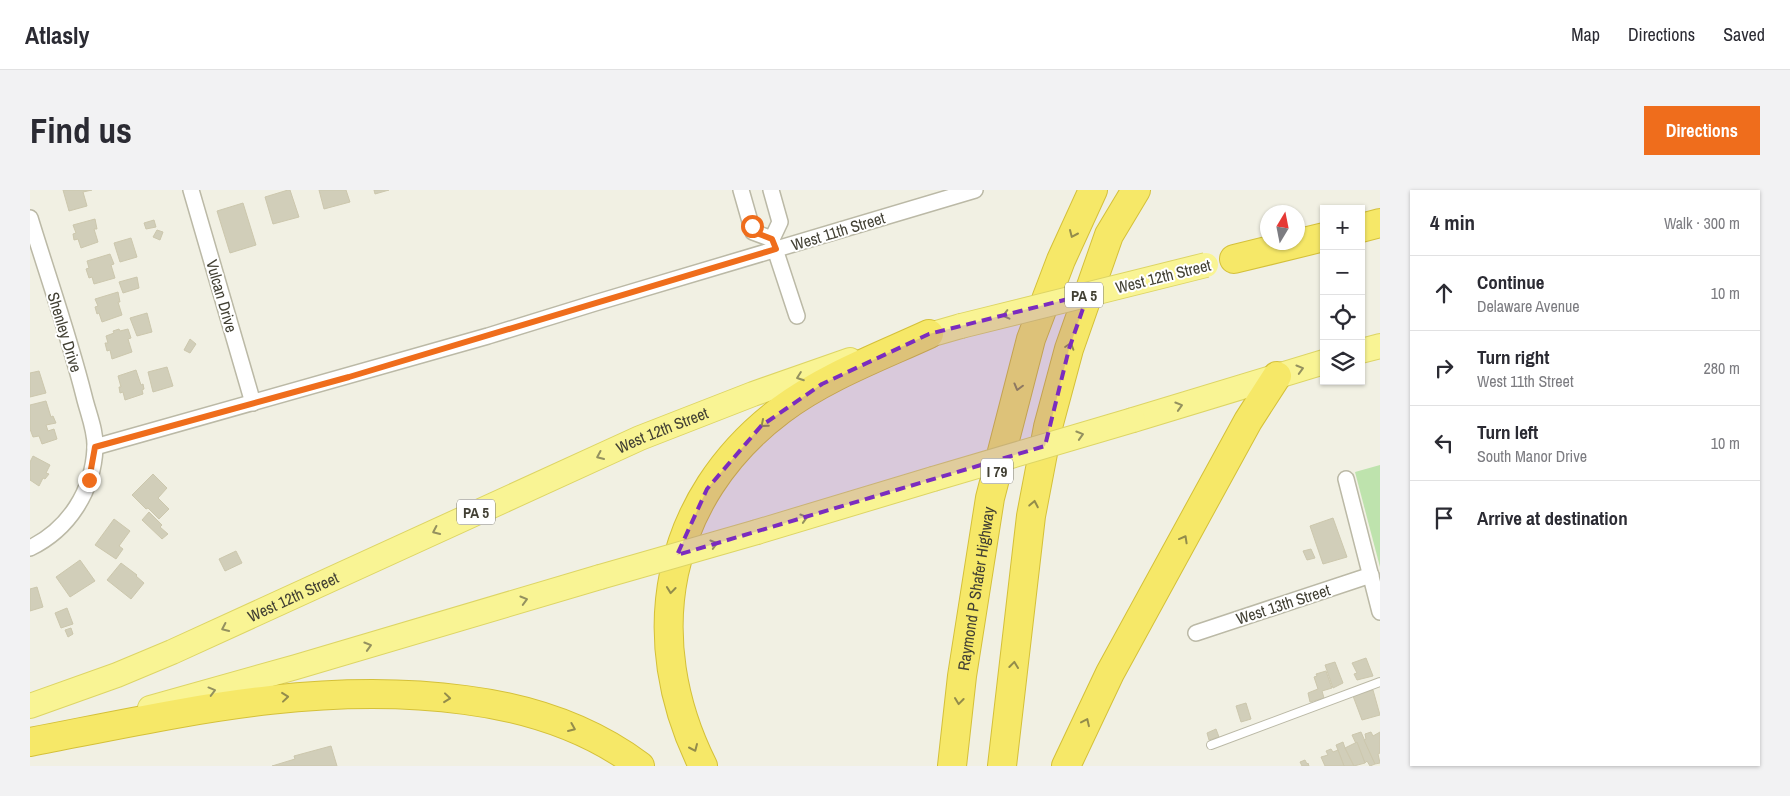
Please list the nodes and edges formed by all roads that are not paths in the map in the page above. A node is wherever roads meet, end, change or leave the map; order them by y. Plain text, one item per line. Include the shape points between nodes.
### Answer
1 (191, 190) edge
2 (741, 190) edge
3 (771, 190) edge
4 (975, 190) edge
5 (1093, 190) edge
6 (1135, 192) edge
7 (30, 218) edge
8 (1380, 223) edge
9 (1365, 227) edge
10 (1380, 235) edge
11 (1365, 237) edge
12 (1320, 238) edge
13 (774, 244) junction
14 (1320, 244) edge
15 (1234, 259) junction
16 (797, 316) dead end
17 (929, 334) junction
18 (1380, 346) edge
19 (1365, 350) edge
20 (1320, 363) edge
21 (1276, 376) junction
22 (253, 403) junction
23 (95, 447) junction
24 (1346, 479) dead end
25 (30, 548) edge
26 (1370, 575) junction
27 (1380, 612) edge
28 (1196, 633) dead end
29 (1380, 682) edge
30 (30, 706) edge
31 (30, 742) edge
32 (1211, 745) dead end
33 (640, 766) edge
34 (703, 766) edge
35 (952, 766) edge
36 (1002, 766) edge
37 (1066, 766) edge

1 - 22 street, Vulcan Drive
2 - 13 street via 754,232
3 - 13 street via 780,222
4 - 13 street, West 11th Street
5 -> 35 highway, Raymond P Shafer Highway / I 79 via 1061,260 1031,339 990,498 962,676
36 -> 6 highway, I 79 via 1031,516 1048,427 1069,349 1106,244
7 - 23 street, Shenley Drive via 80,381
8 - 9 highway
10 - 11 main road
12 - 15 highway
13 - 16 street
13 - 22 street, West 11th Street via 488,336
14 - 15 main road, West 12th Street / PA 5
15 -> 17 main road, West 12th Street / PA 5, bridge
17 -> 30 main road, West 12th Street / PA 5 via 812,372 695,416 574,467 172,652
17 -> 34 highway via 822,384 780,411 741,446 707,489 695,510 677,556 668,635 680,711
18 - 19 main road
21 -> 20 main road
31 -> 21 main road, bridge via 757,532
37 -> 21 highway via 1110,672
22 - 23 street, West 11th Street
23 - 25 street, Shenley Drive via 89,480 80,501 56,532
24 - 26 street
26 - 27 street
26 - 28 street, West 13th Street
29 - 32 lane
31 -> 33 highway via 244,702 308,695 391,693 468,700 527,711 571,726

